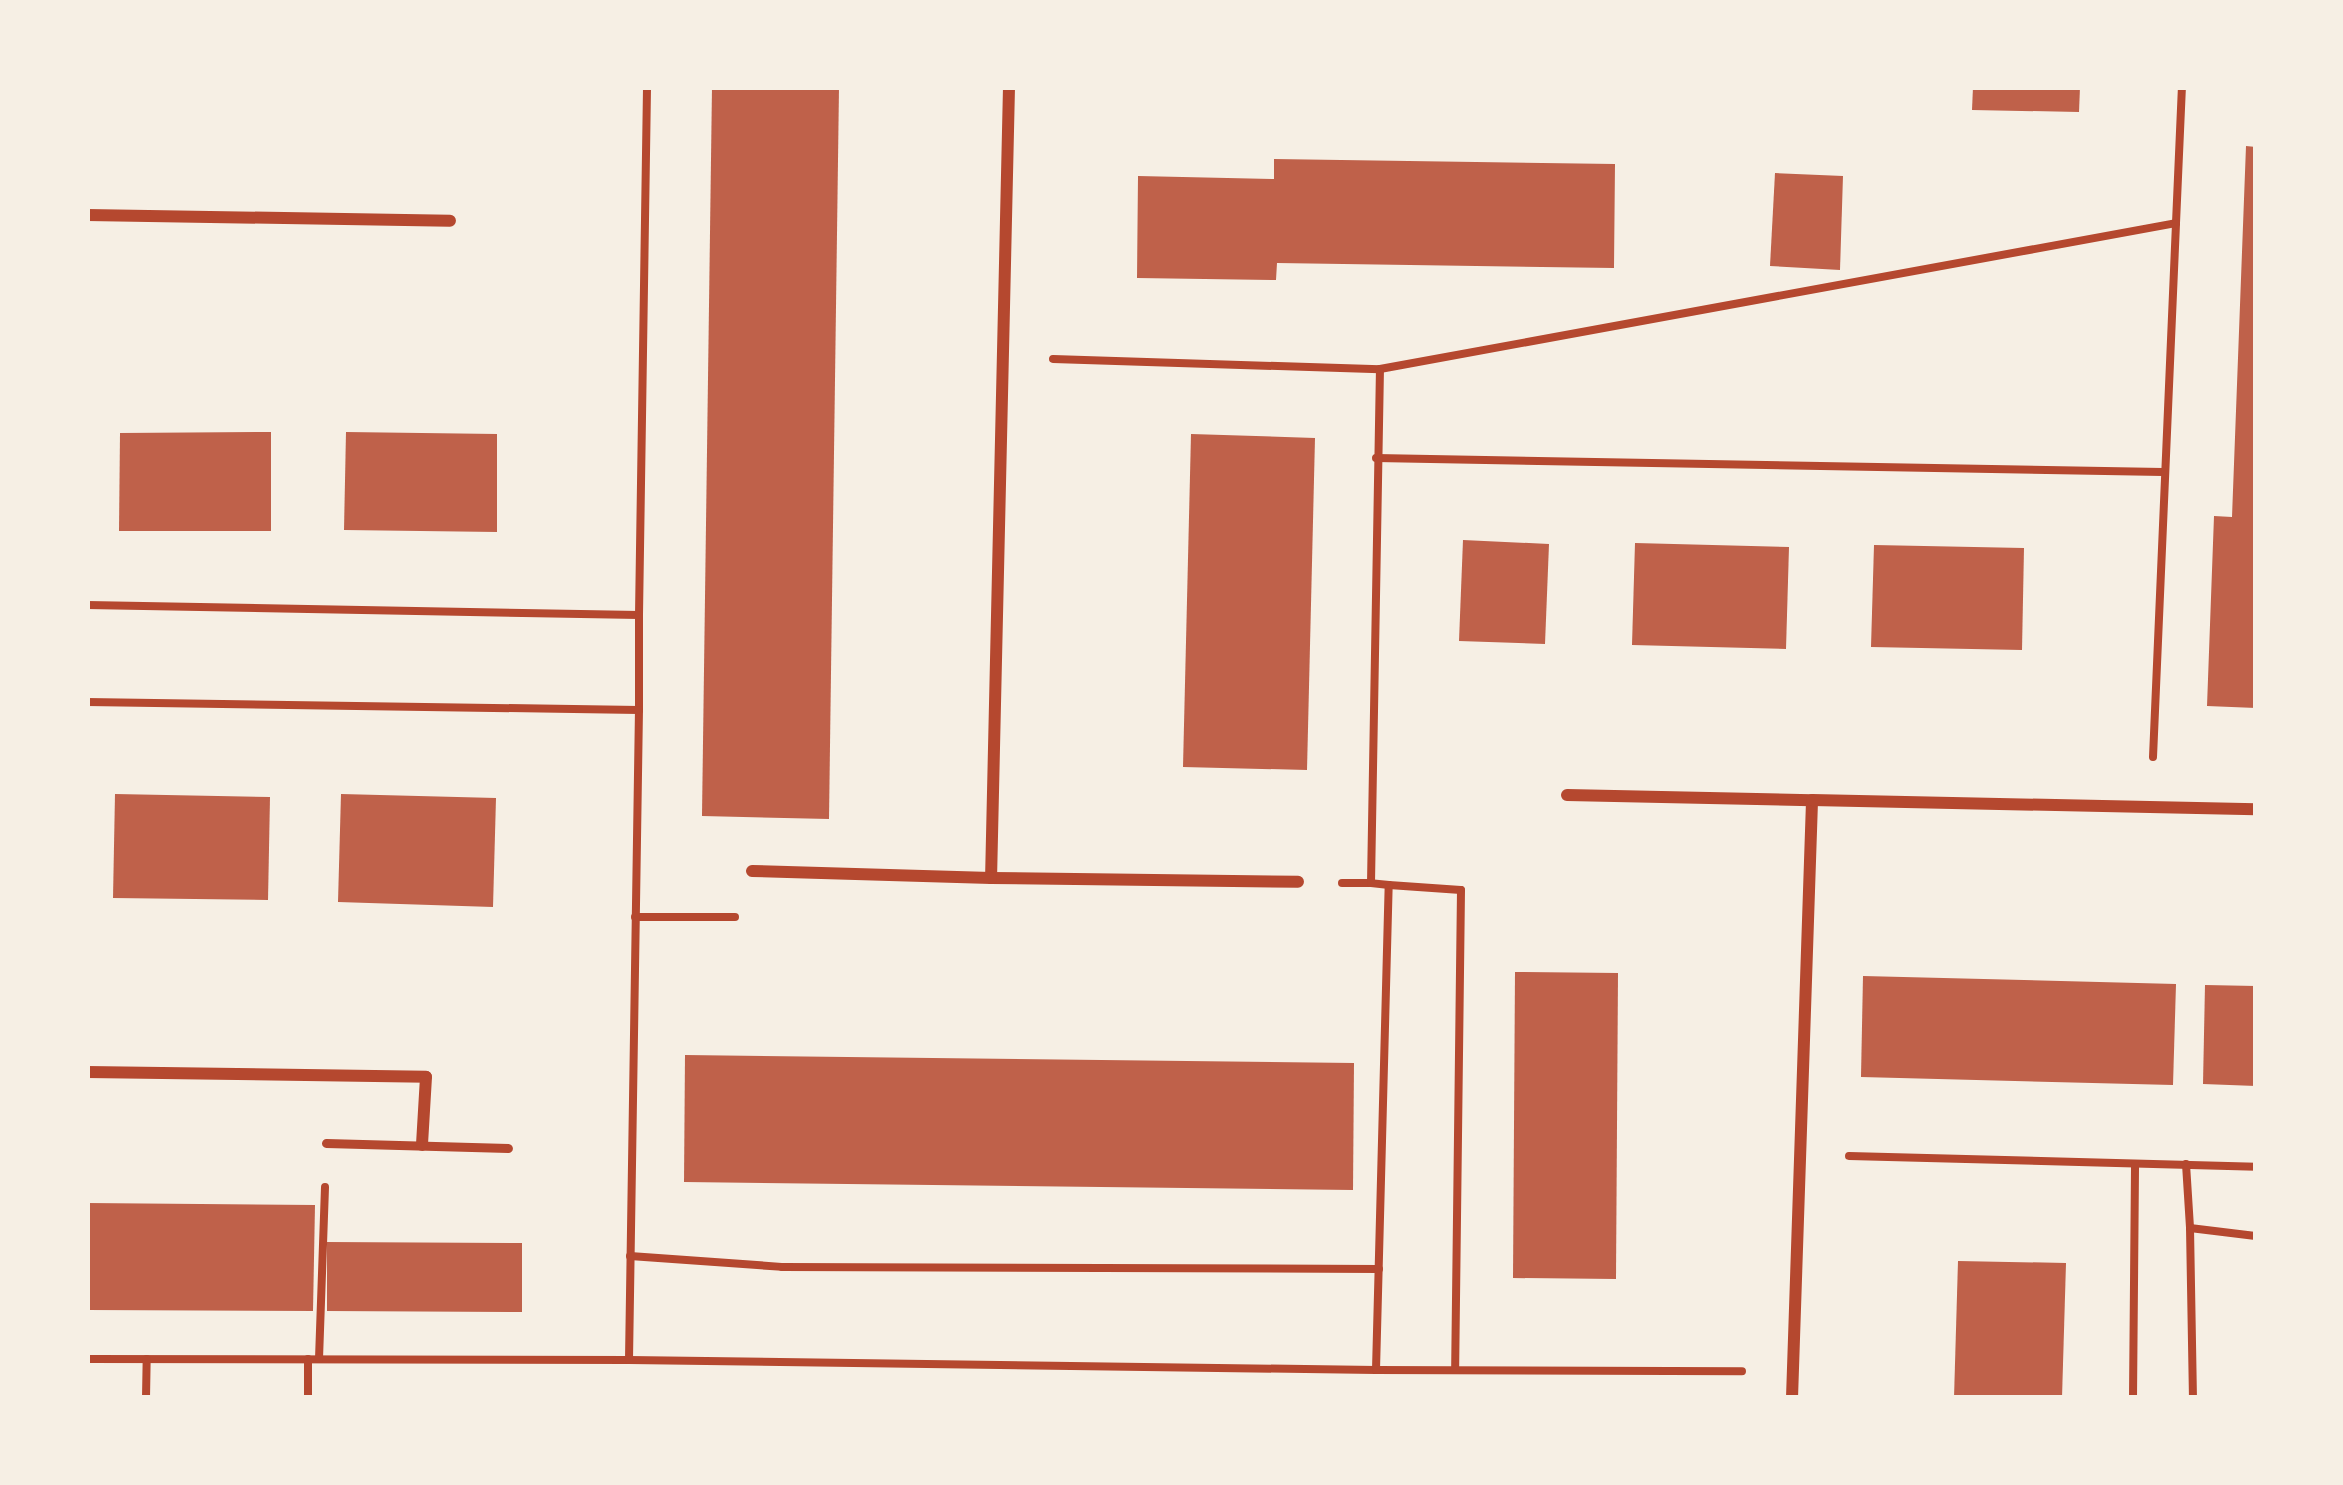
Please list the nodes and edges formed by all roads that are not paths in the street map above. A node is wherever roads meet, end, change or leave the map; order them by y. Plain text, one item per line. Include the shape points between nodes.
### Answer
1 (1009, 87) edge
2 (87, 214) edge
3 (450, 221) dead end
4 (1568, 795) dead end
5 (1812, 800) junction
6 (2256, 809) edge
7 (752, 871) road end
8 (991, 878) junction
9 (1298, 882) dead end
10 (87, 1072) edge
11 (326, 1143) road end
12 (422, 1145) junction
13 (508, 1148) dead end
14 (1792, 1398) edge

1 - 8 street
2 - 3 street
4 - 5 street
5 - 6 street
5 - 14 street
7 - 8 street
8 - 9 street
10 - 12 street via 426,1077
11 - 12 lane
12 - 13 lane

